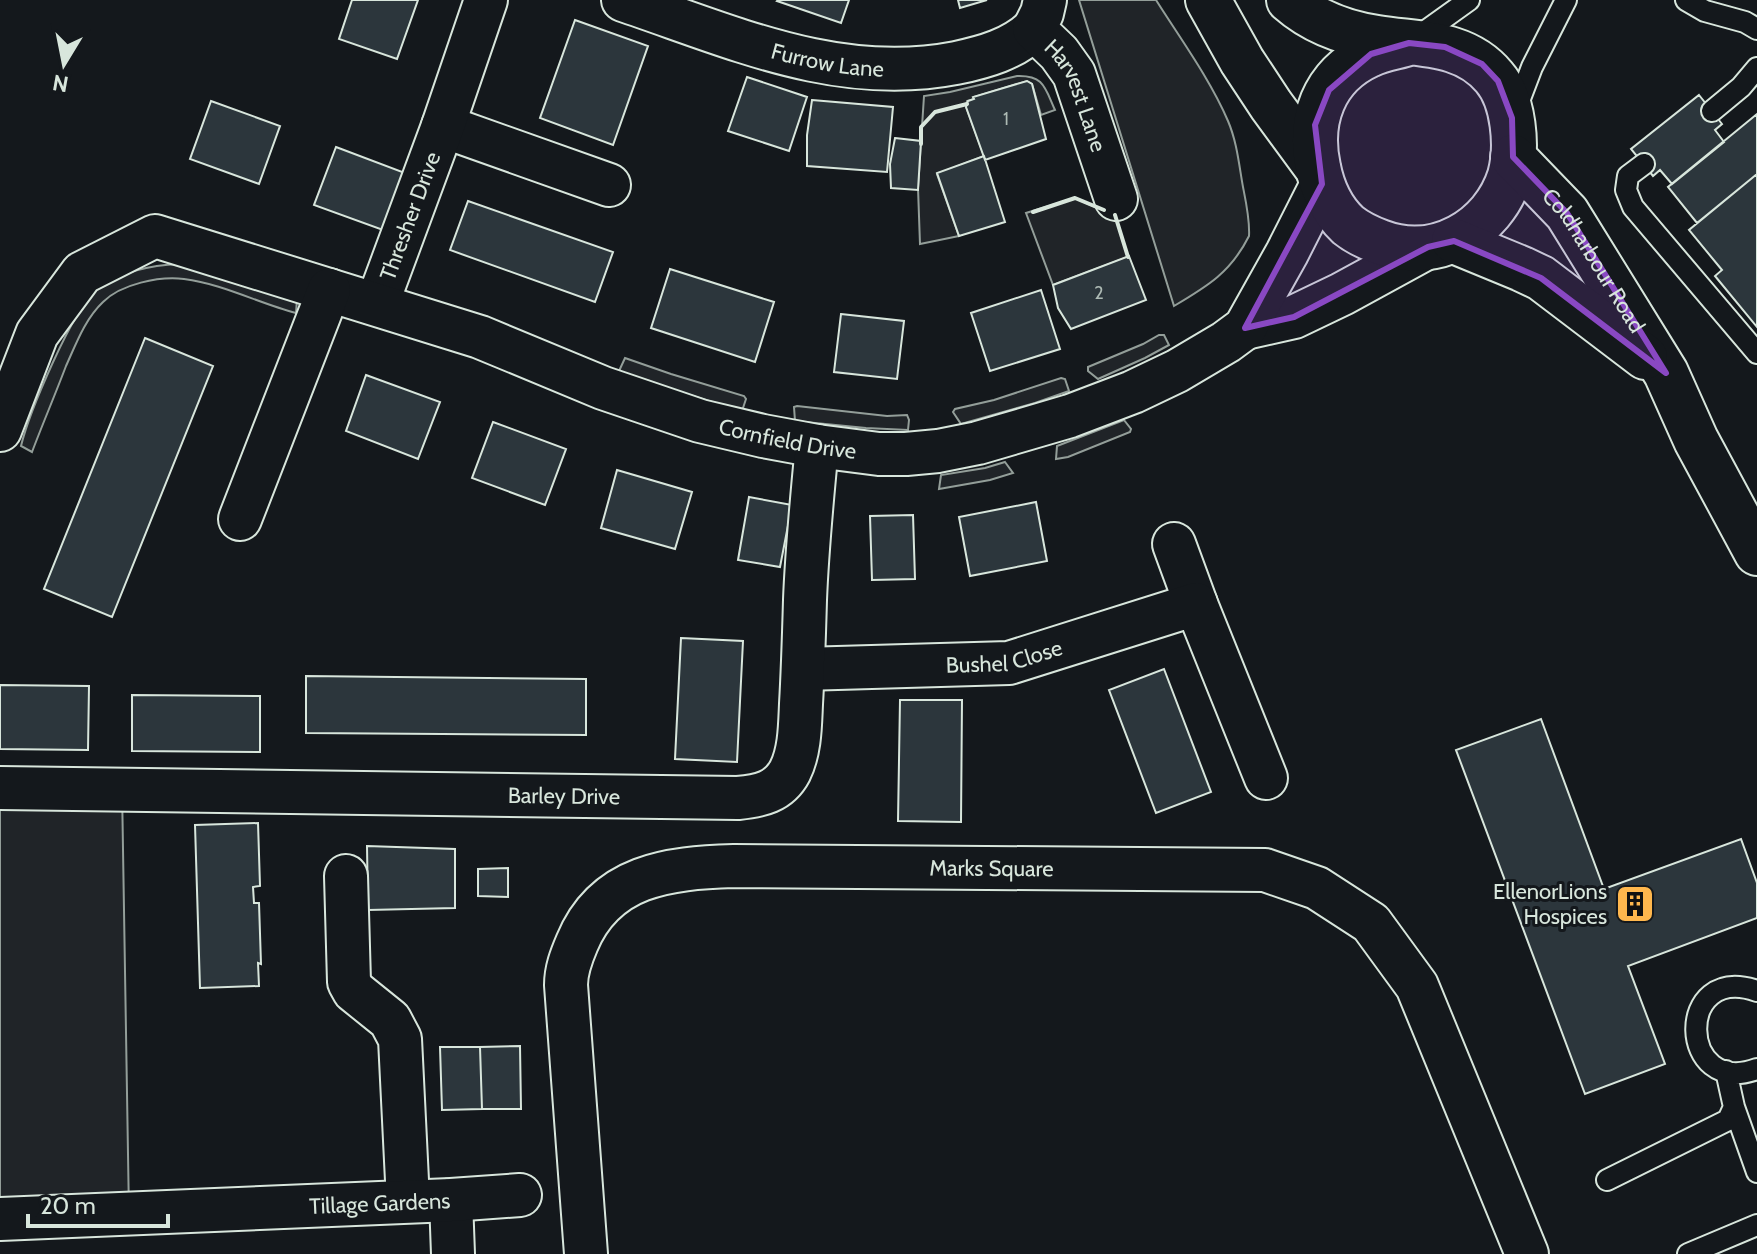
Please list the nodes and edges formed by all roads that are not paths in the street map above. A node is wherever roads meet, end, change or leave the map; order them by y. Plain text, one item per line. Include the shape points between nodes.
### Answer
1 (486, 0) edge
2 (623, 0) edge
3 (1208, 0) edge
4 (1289, 0) edge
5 (1469, 0) edge
6 (1566, 0) edge
7 (1686, 0) edge
8 (1732, 0) edge
9 (1039, 14) edge
10 (1751, 26) edge
11 (1409, 43) junction
12 (1757, 68) edge
13 (1712, 111) dead end
14 (443, 126) junction
15 (1513, 147) junction
16 (1644, 164) dead end
17 (1320, 176) junction
18 (609, 185) dead end
19 (1116, 199) dead end
20 (1441, 244) junction
21 (329, 290) junction
22 (377, 304) junction
23 (1245, 328) junction
24 (1757, 353) edge
25 (1666, 373) junction
26 (0, 430) edge
27 (817, 446) junction
28 (240, 519) dead end
29 (1174, 544) dead end
30 (1757, 553) edge
31 (1196, 604) junction
32 (803, 669) junction
33 (1266, 778) dead end
34 (0, 788) edge
35 (346, 876) dead end
36 (1757, 991) edge
37 (1757, 1069) edge
38 (1726, 1071) junction
39 (1734, 1107) junction
40 (1757, 1172) edge
41 (1607, 1180) dead end
42 (520, 1195) dead end
43 (451, 1200) junction
44 (408, 1201) junction
45 (0, 1219) edge
46 (1757, 1225) edge
47 (453, 1254) edge
48 (586, 1254) edge
49 (1527, 1254) edge
50 (1688, 1254) edge

1 - 14 street, Thresher Drive
2 - 9 street, Furrow Lane via 777,52 864,69 974,59 1013,45
3 - 17 street, Coldharbour Road via 1242,61
4 - 11 street, Coldharbour Road via 1337,29
5 - 11 lane
6 - 15 lane via 1519,98
7 - 10 lane
8 - 10 lane
9 - 19 street, Harvest Lane via 1074,74
11 - 15 street, Coldharbour Road via 1445,47 1482,64 1505,93
11 - 17 street, Coldharbour Road via 1364,58 1329,90 1315,125
12 - 13 lane
14 - 18 street, Thresher Drive
14 - 22 street, Thresher Drive
15 - 20 street, Coldharbour Road via 1506,186 1492,211 1474,229
15 - 25 street, Coldharbour Road via 1567,213
16 - 24 lane via 1628,176 1626,190 1633,207
17 - 20 street, Coldharbour Road via 1345,222 1361,234 1389,245
17 - 23 street, Cornfield Drive via 1287,253
20 - 23 street, Cornfield Drive via 1294,317
20 - 25 street, Coldharbour Road via 1541,278
21 - 22 street, Cornfield Drive
21 - 26 street, Cornfield Drive via 155,236 82,273 37,334
21 - 28 street
22 - 27 street, Cornfield Drive via 480,337 665,410
23 - 27 street, Cornfield Drive via 1191,364 1133,392 1021,431 906,454
25 - 30 street, Coldharbour Road
27 - 32 street, Barley Drive
29 - 31 street
31 - 32 street, Bushel Close via 1009,663
31 - 33 street
32 - 34 street, Barley Drive via 794,761 783,781 759,796
35 - 44 street via 349,982 390,1020 400,1039
36 - 38 lane via 1729,987 1705,1002 1698,1015 1695,1029 1703,1055
37 - 38 lane
38 - 39 lane
39 - 40 lane
39 - 41 lane via 1728,1120
42 - 43 street, Tillage Gardens
43 - 44 street, Tillage Gardens
43 - 47 street
44 - 45 street, Tillage Gardens
46 - 50 lane
48 - 49 street, Marks Square via 566,985 575,947 597,908 633,884 664,872 734,866 1265,870 1317,888 1371,923 1417,986

